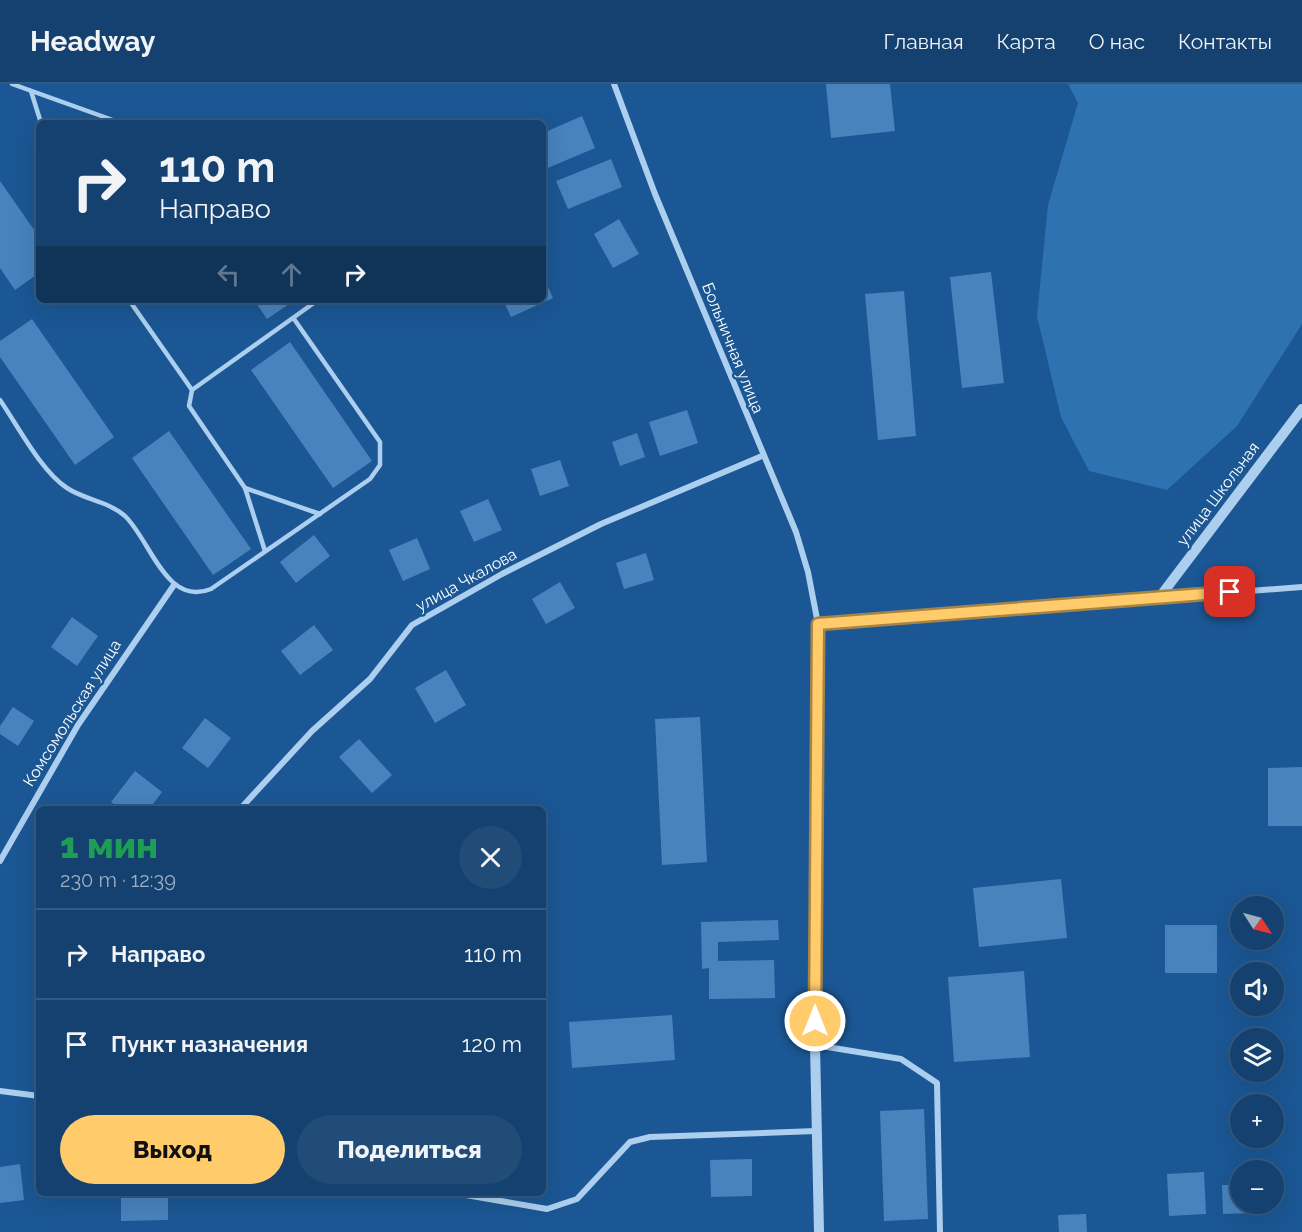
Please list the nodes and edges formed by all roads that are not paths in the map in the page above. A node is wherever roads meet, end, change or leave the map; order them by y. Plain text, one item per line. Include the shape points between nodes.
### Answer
1 (12, 84) edge
2 (614, 84) edge
3 (31, 91) junction
4 (40, 120) edge
5 (113, 120) edge
6 (131, 303) edge
7 (314, 303) edge
8 (294, 319) junction
9 (192, 390) junction
10 (0, 400) edge
11 (1302, 409) edge
12 (762, 456) junction
13 (245, 488) junction
14 (320, 514) junction
15 (265, 551) junction
16 (174, 585) junction
17 (1302, 587) edge
18 (1159, 598) junction
19 (818, 624) junction
20 (243, 806) edge
21 (0, 861) edge
22 (815, 1044) junction
23 (0, 1091) edge
24 (36, 1096) edge
25 (816, 1131) junction
26 (472, 1196) edge
27 (819, 1232) edge
28 (940, 1232) edge

1 - 3 lane
2 - 12 street, Больничная улица
3 - 4 lane
3 - 5 lane
6 - 9 lane
7 - 8 lane
8 - 9 lane
8 - 14 lane via 380,442 380,465 370,479
9 - 13 lane via 189,406
10 - 16 lane via 52,475 68,489 124,515
11 - 18 street, улица Школьная
12 - 19 street, Больничная улица via 796,532
12 - 20 street, улица Чкалова via 601,524 412,625 370,679 312,731
13 - 14 lane
13 - 15 lane
14 - 15 lane
15 - 16 lane via 199,594
16 - 21 street, Комсомольская улица via 78,725
17 - 18 street
18 - 19 street
19 - 22 street
22 - 25 street
22 - 28 street via 901,1059 937,1083
23 - 24 street
25 - 26 street via 650,1137 630,1142 577,1199 547,1209
25 - 27 street

